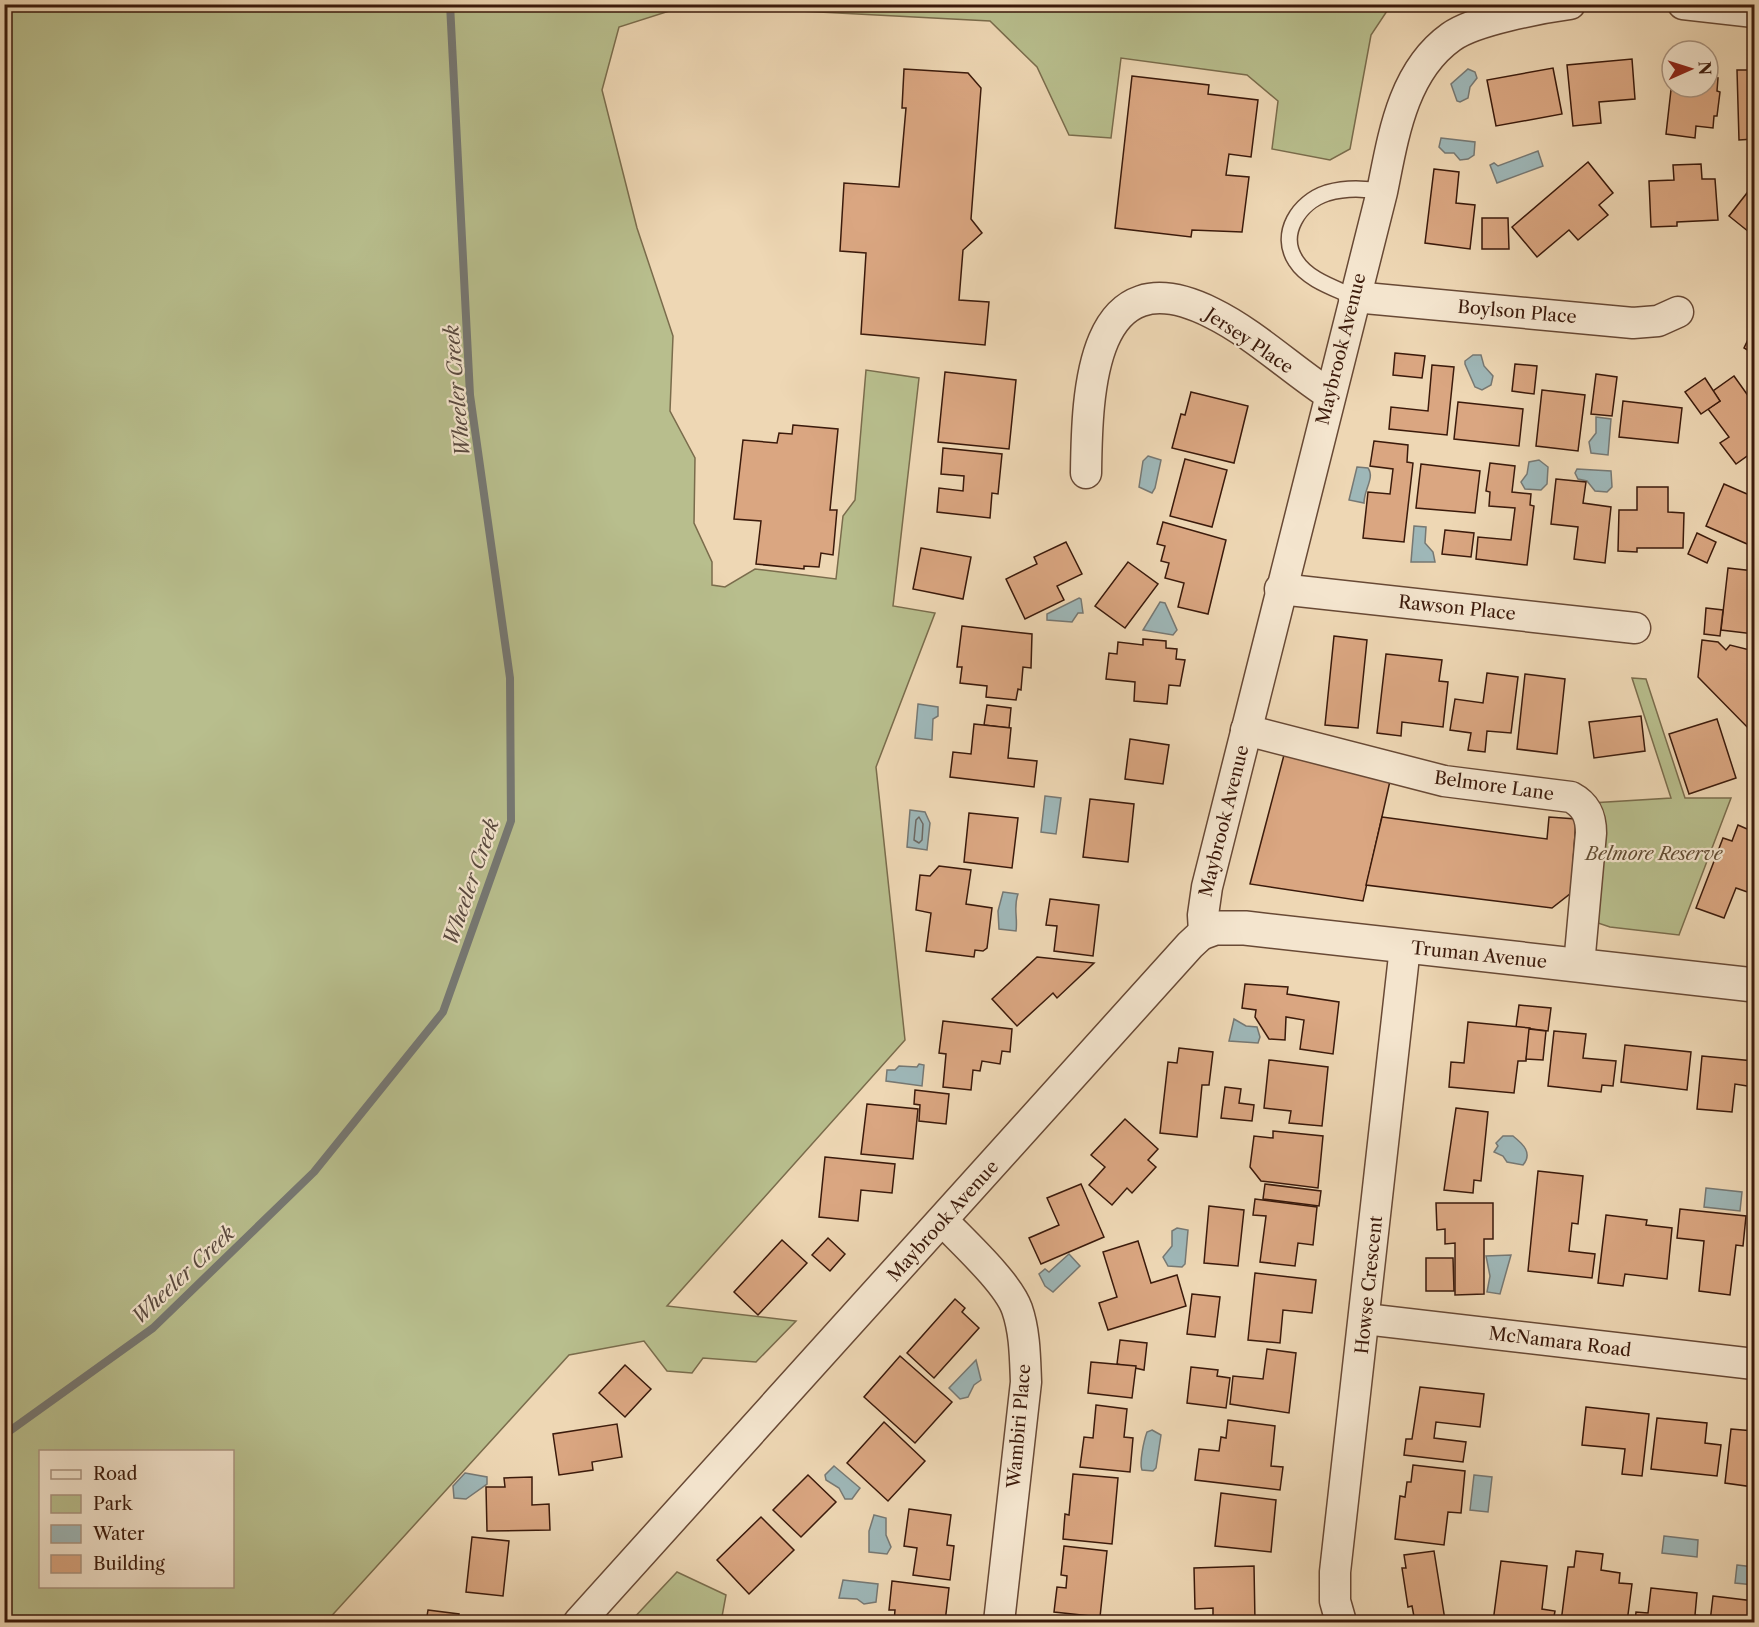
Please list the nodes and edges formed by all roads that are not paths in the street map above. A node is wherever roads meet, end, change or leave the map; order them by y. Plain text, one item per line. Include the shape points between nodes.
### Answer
1 (1570, 4) edge
2 (1683, 4) edge
3 (1755, 12) edge
4 (1382, 192) junction
5 (1354, 297) junction
6 (1678, 312) dead end
7 (1329, 394) junction
8 (1086, 473) dead end
9 (1280, 589) junction
10 (1635, 628) dead end
11 (1246, 730) junction
12 (1204, 932) junction
13 (1406, 947) junction
14 (1579, 965) junction
15 (1755, 985) edge
16 (943, 1221) junction
17 (1365, 1319) junction
18 (1755, 1364) edge
19 (579, 1623) edge
20 (999, 1623) edge
21 (1341, 1623) edge

1 - 4 street, Maybrook Avenue via 1491,21 1452,36 1429,59 1409,89
2 - 3 street
4 - 5 street, Maybrook Avenue
4 - 5 lane via 1366,189 1326,194 1302,208 1288,237 1290,251 1310,275
5 - 6 street, Boylson Place via 1633,323 1658,321
5 - 7 street, Maybrook Avenue
7 - 8 street, Jersey Place via 1213,314 1182,301 1153,297 1130,306 1118,316 1098,352 1087,411
7 - 9 street, Maybrook Avenue
9 - 10 street, Rawson Place
9 - 11 street, Maybrook Avenue
11 - 12 street, Maybrook Avenue via 1207,887
11 - 14 street, Belmore Lane via 1444,782 1571,797 1580,802 1588,813 1591,833
12 - 13 street, Truman Avenue via 1245,928
12 - 16 street, Maybrook Avenue
13 - 14 street, Truman Avenue
13 - 17 street, Howse Crescent
14 - 15 street, Truman Avenue
16 - 19 street, Maybrook Avenue
16 - 20 street, Wambiri Place via 1017,1308 1024,1343 1026,1382
17 - 18 street, McNamara Road
17 - 21 street, Howse Crescent via 1335,1572 1335,1601

